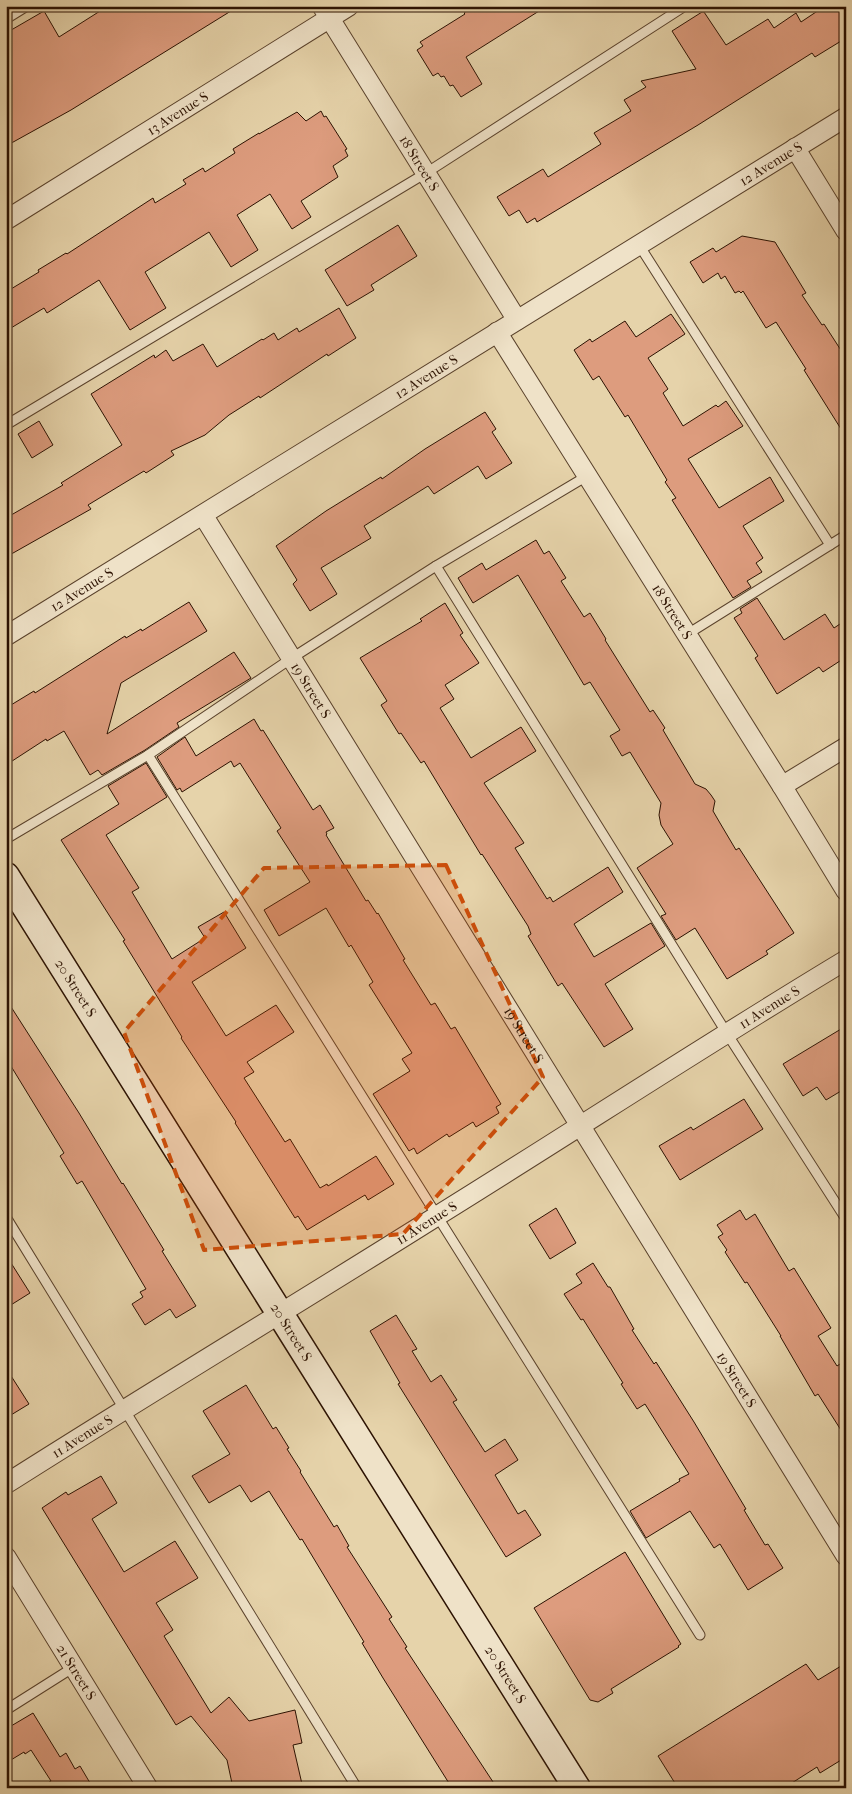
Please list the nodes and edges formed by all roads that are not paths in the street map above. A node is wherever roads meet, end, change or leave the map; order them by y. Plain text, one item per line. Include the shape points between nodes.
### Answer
1 (27, 6) edge
2 (349, 6) edge
3 (685, 6) edge
4 (326, 12) edge
5 (6, 19) edge
6 (846, 117) edge
7 (795, 148) junction
8 (426, 173) junction
9 (6, 220) edge
10 (846, 231) edge
11 (639, 244) junction
12 (517, 320) junction
13 (497, 332) junction
14 (6, 426) edge
15 (587, 476) junction
16 (203, 515) junction
17 (846, 535) edge
18 (830, 545) junction
19 (436, 566) junction
20 (686, 635) junction
21 (6, 636) edge
22 (292, 658) junction
23 (846, 747) edge
24 (148, 755) junction
25 (782, 786) junction
26 (6, 839) edge
27 (6, 876) edge
28 (846, 891) edge
29 (846, 960) edge
30 (726, 1032) junction
31 (580, 1126) junction
32 (437, 1216) junction
33 (6, 1217) edge
34 (846, 1219) edge
35 (280, 1313) junction
36 (124, 1408) junction
37 (6, 1484) edge
38 (6, 1556) edge
39 (846, 1556) edge
40 (700, 1635) dead end
41 (74, 1667) junction
42 (6, 1710) edge
43 (148, 1788) edge
44 (358, 1788) edge
45 (577, 1788) edge

1 - 5 lane
2 - 4 street, 13 Avenue S
3 - 8 lane
4 - 8 street, 18 Street S
4 - 9 street, 13 Avenue S
6 - 7 street, 12 Avenue S
7 - 10 street
7 - 11 street, 12 Avenue S
8 - 12 street, 18 Street S
8 - 14 lane
11 - 12 street, 12 Avenue S
11 - 18 lane
12 - 13 street, 12 Avenue S
13 - 15 street, 18 Street S
13 - 16 street, 12 Avenue S
15 - 19 lane
15 - 20 street, 18 Street S
16 - 21 street, 12 Avenue S
16 - 22 street, 19 Street S
17 - 18 lane
18 - 20 lane
19 - 22 lane
19 - 30 lane
20 - 25 street, 18 Street S
22 - 24 lane
22 - 31 street, 19 Street S
23 - 25 street
24 - 26 lane
24 - 32 lane
25 - 28 street, 18 Street S
27 - 35 street, 20 Street S
29 - 30 street, 11 Avenue S
30 - 31 street, 11 Avenue S
30 - 34 lane
31 - 32 street, 11 Avenue S
31 - 39 street, 19 Street S
32 - 35 street, 11 Avenue S
32 - 40 lane
33 - 36 lane
35 - 36 street, 11 Avenue S
35 - 45 street, 20 Street S
36 - 37 street, 11 Avenue S
36 - 44 lane
38 - 41 street, 21 Street S
41 - 42 lane
41 - 43 street, 21 Street S

